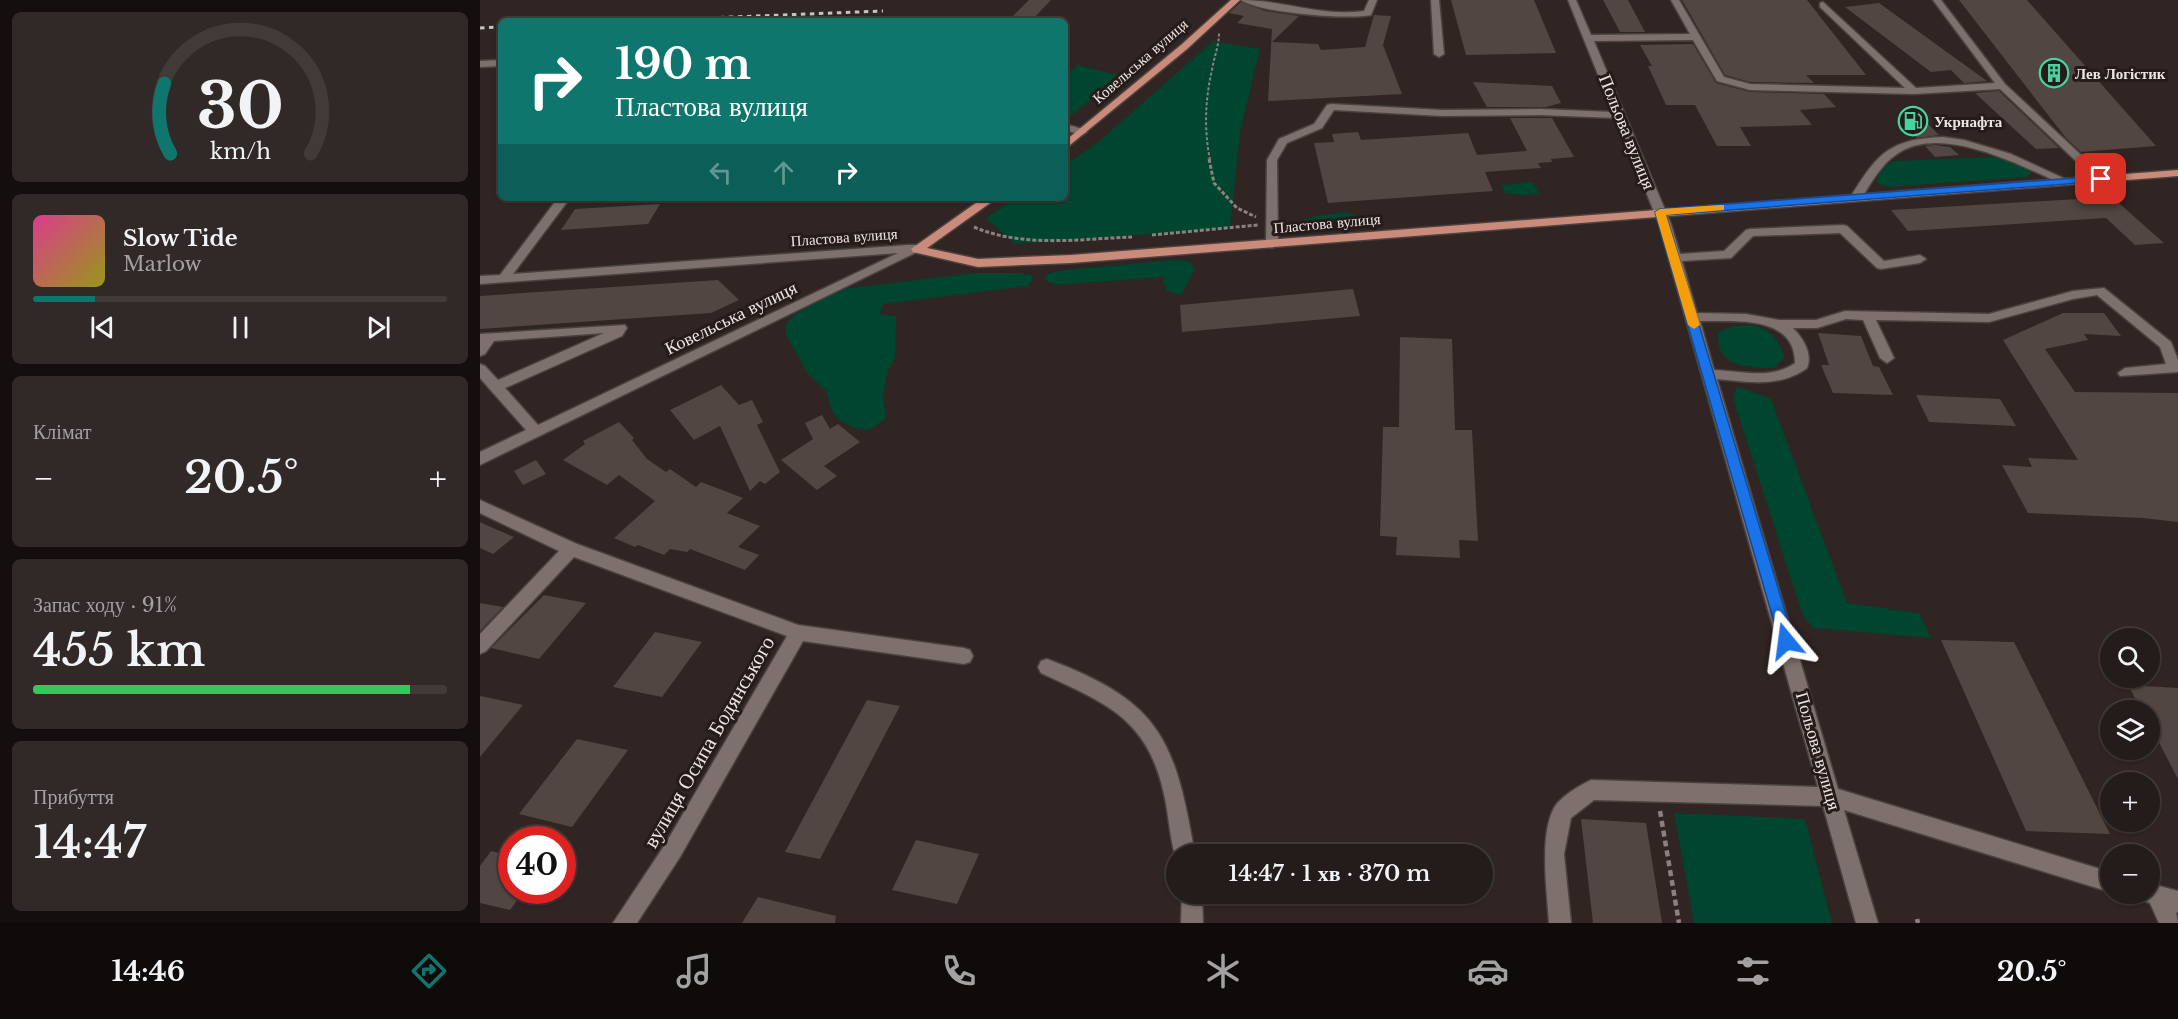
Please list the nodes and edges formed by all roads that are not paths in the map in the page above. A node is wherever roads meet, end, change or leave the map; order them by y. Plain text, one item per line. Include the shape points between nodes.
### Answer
1 (1236, 0) edge
2 (1245, 0) edge
3 (1373, 0) edge
4 (1435, 0) edge
5 (1572, 0) edge
6 (1676, 0) edge
7 (1937, 0) edge
8 (1823, 5) dead end
9 (1696, 37) junction
10 (1588, 38) junction
11 (1439, 54) dead end
12 (498, 63) edge
13 (480, 64) edge
14 (2002, 86) junction
15 (1914, 91) junction
16 (1620, 115) junction
17 (1068, 128) edge
18 (1082, 132) junction
19 (1068, 144) edge
20 (2178, 173) edge
21 (2101, 179) junction
22 (2066, 182) junction
23 (1856, 198) junction
24 (562, 201) edge
25 (988, 201) edge
26 (1660, 212) junction
27 (1272, 244) junction
28 (917, 249) junction
29 (1675, 258) junction
30 (1920, 259) dead end
31 (502, 279) junction
32 (480, 280) edge
33 (1867, 315) junction
34 (1692, 317) junction
35 (1779, 324) junction
36 (485, 338) edge
37 (480, 351) edge
38 (1887, 357) dead end
39 (480, 369) edge
40 (2125, 373) dead end
41 (1708, 374) junction
42 (495, 387) junction
43 (535, 433) junction
44 (480, 459) edge
45 (480, 506) edge
46 (571, 549) junction
47 (798, 633) junction
48 (480, 646) edge
49 (964, 656) dead end
50 (1047, 667) dead end
51 (1832, 797) junction
52 (1183, 844) edge
53 (2100, 879) edge
54 (2160, 897) edge
55 (2178, 902) edge
56 (1192, 904) edge
57 (2158, 904) edge
58 (624, 923) edge
59 (1192, 923) edge
60 (1560, 923) edge
61 (1867, 923) edge
62 (2170, 923) edge

1 - 18 main road, Ковельська вулиця
2 - 3 street via 1353,15 1368,13
4 - 11 street
5 - 10 street, Польова вулиця
6 - 9 street
7 - 14 street
8 - 15 street
9 - 10 street
9 - 15 street via 1720,79 1750,87
10 - 16 street, Польова вулиця
12 - 13 street
14 - 15 street
14 - 21 street
16 - 26 street, Польова вулиця
16 - 27 street via 1331,107 1317,126 1282,141 1272,160
17 - 18 street
18 - 19 main road, Ковельська вулиця
20 - 21 main road, Пластова вулиця
21 - 22 main road, Пластова вулиця
22 - 23 main road, Пластова вулиця
22 - 23 street via 1971,144 1931,140 1901,147 1882,162
23 - 26 main road, Пластова вулиця
24 - 31 street
25 - 28 main road, Ковельська вулиця
26 - 27 main road, Пластова вулиця
26 - 29 street, Польова вулиця
27 - 28 main road, Пластова вулиця via 978,262
28 - 31 street, Пластова вулиця
28 - 43 street, Ковельська вулиця
29 - 30 street via 1727,255 1750,233 1843,229 1881,265
29 - 34 street, Польова вулиця
31 - 32 street, Пластова вулиця
33 - 35 street via 1845,315 1816,324
33 - 38 street
33 - 40 street via 1989,318 2100,291 2166,345 2174,368
34 - 35 street via 1746,318
34 - 41 street, Польова вулиця
35 - 41 street via 1803,352 1802,365 1793,374
36 - 37 street
36 - 42 street via 620,328 617,333
39 - 42 street
41 - 51 street, Польова вулиця
42 - 43 street
43 - 44 street, Ковельська вулиця
45 - 46 street, вулиця Осипа Бодянського
46 - 47 street, вулиця Осипа Бодянського
46 - 48 street
47 - 49 street
47 - 58 street, вулиця Осипа Бодянського via 673,850
50 - 52 street via 1117,701 1148,730 1170,771
51 - 53 street
51 - 60 street via 1591,790 1562,812 1554,854
51 - 61 street, Польова вулиця
54 - 55 street
56 - 59 street
57 - 62 street

